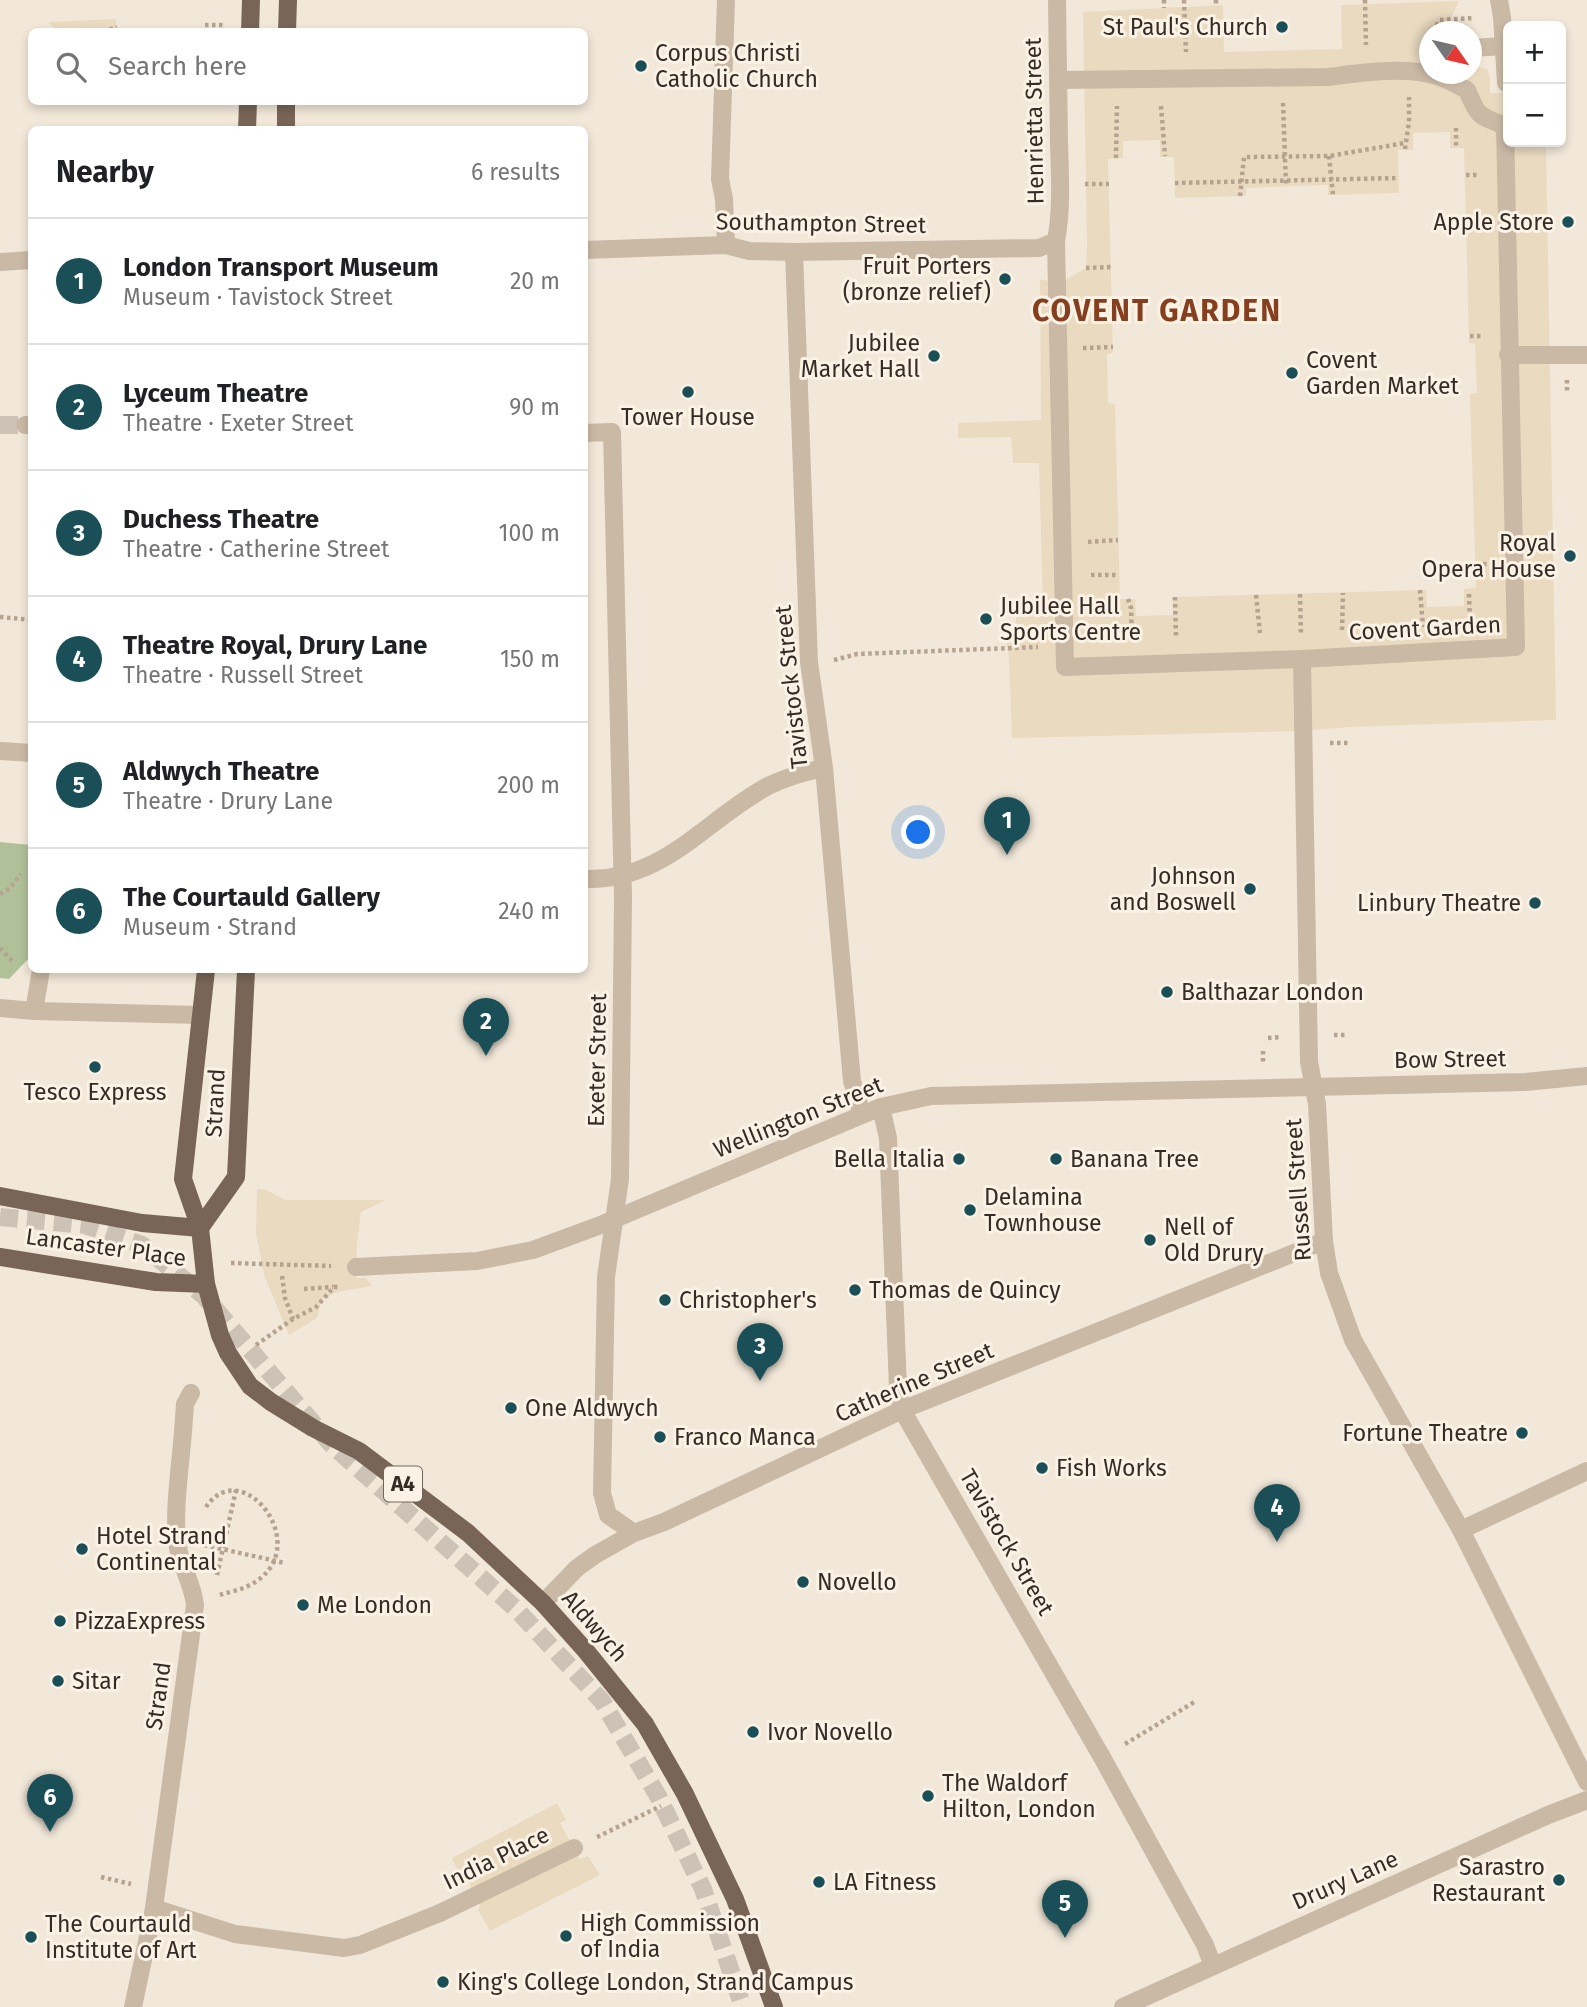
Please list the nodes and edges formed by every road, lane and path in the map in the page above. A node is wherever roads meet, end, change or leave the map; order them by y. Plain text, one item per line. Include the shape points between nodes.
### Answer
1 (251, 0) edge
2 (288, 0) edge
3 (726, 0) edge
4 (1057, 0) edge
5 (1164, 0) edge
6 (1184, 0) edge
7 (1365, 0) edge
8 (1499, 0) edge
9 (1164, 8) dead end
10 (250, 28) edge
11 (287, 28) edge
12 (1185, 33) dead end
13 (1366, 38) dead end
14 (1503, 46) joint
15 (1482, 47) edge
16 (1058, 80) junction
17 (248, 105) edge
18 (286, 105) edge
19 (1409, 122) dead end
20 (247, 126) edge
21 (286, 126) edge
22 (1456, 127) dead end
23 (1284, 131) dead end
24 (1163, 132) dead end
25 (1118, 134) dead end
26 (1405, 143) junction
27 (1456, 148) dead end
28 (1405, 149) dead end
29 (1165, 156) dead end
30 (1284, 156) junction
31 (1329, 156) junction
32 (1116, 158) dead end
33 (1398, 178) dead end
34 (1331, 180) junction
35 (1240, 181) junction
36 (1175, 183) dead end
37 (1286, 183) junction
38 (1333, 195) dead end
39 (1240, 196) dead end
40 (1056, 241) junction
41 (726, 245) junction
42 (588, 250) edge
43 (794, 252) junction
44 (28, 260) edge
45 (0, 262) edge
46 (1111, 267) dead end
47 (1086, 268) dead end
48 (1113, 347) dead end
49 (1073, 348) dead end
50 (1508, 355) junction
51 (1587, 355) edge
52 (588, 433) edge
53 (1118, 540) dead end
54 (1099, 541) dead end
55 (1086, 575) dead end
56 (1118, 575) dead end
57 (1420, 590) dead end
58 (1343, 593) dead end
59 (1300, 594) dead end
60 (1469, 594) dead end
61 (1256, 595) dead end
62 (1175, 597) dead end
63 (1128, 599) dead end
64 (1131, 608) dead end
65 (1342, 608) dead end
66 (1259, 611) dead end
67 (1470, 613) dead end
68 (1423, 616) dead end
69 (0, 617) edge
70 (28, 620) edge
71 (1176, 626) dead end
72 (1065, 646) junction
73 (1302, 659) junction
74 (809, 662) junction
75 (1350, 743) dead end
76 (1322, 744) dead end
77 (0, 751) edge
78 (28, 753) edge
79 (824, 768) junction
80 (21, 874) dead end
81 (622, 877) junction
82 (588, 879) edge
83 (0, 894) edge
84 (40, 973) edge
85 (206, 973) edge
86 (246, 973) edge
87 (0, 1008) edge
88 (34, 1011) junction
89 (201, 1015) junction
90 (1287, 1037) dead end
91 (1268, 1038) dead end
92 (1263, 1051) dead end
93 (1263, 1064) dead end
94 (1587, 1076) edge
95 (1314, 1087) junction
96 (881, 1107) junction
97 (862, 1114) junction
98 (0, 1196) edge
99 (616, 1218) junction
100 (200, 1228) junction
101 (1324, 1241) junction
102 (0, 1257) edge
103 (202, 1261) junction
104 (310, 1265) dead end
105 (356, 1267) dead end
106 (282, 1276) dead end
107 (206, 1284) junction
108 (346, 1286) dead end
109 (334, 1287) junction
110 (304, 1289) dead end
111 (293, 1320) junction
112 (271, 1335) dead end
113 (250, 1386) joint
114 (191, 1394) dead end
115 (902, 1410) junction
116 (1587, 1471) edge
117 (236, 1490) junction
118 (203, 1510) dead end
119 (1461, 1530) junction
120 (634, 1533) junction
121 (223, 1550) junction
122 (275, 1559) junction
123 (285, 1563) dead end
124 (185, 1570) junction
125 (543, 1603) junction
126 (1196, 1702) dead end
127 (1104, 1759) junction
128 (1587, 1782) edge
129 (685, 1794) junction
130 (1587, 1800) edge
131 (592, 1839) dead end
132 (574, 1848) dead end
133 (154, 1909) junction
134 (1213, 1966) junction
135 (133, 2007) edge
136 (774, 2007) edge
137 (1123, 2007) edge

1 - 10 main road
2 - 11 main road
3 - 41 street via 720,179
4 - 16 street, Henrietta Street
5 - 9 path
6 - 12 path
7 - 13 path
8 - 14 street
14 - 15 street
16 - 40 street, Henrietta Street
16 - 50 street, Covent Garden via 1409,72 1436,75 1467,90 1478,113 1505,126
17 - 20 main road
18 - 21 main road
19 - 26 path
22 - 27 path
23 - 30 path
24 - 29 path
25 - 32 path
26 - 28 path
26 - 31 path
30 - 31 path
30 - 35 path via 1244,157
30 - 37 path
31 - 34 path
33 - 34 path
34 - 37 path
34 - 38 path
35 - 36 path
35 - 37 path
35 - 39 path
40 - 43 street, Southampton Street via 1039,248
40 - 72 street
41 - 42 street, Southampton Street
41 - 43 street, Southampton Street via 749,251
43 - 74 street, Tavistock Street
44 - 45 street
46 - 47 path
48 - 49 path
50 - 51 street
50 - 73 street, Covent Garden via 1516,648
52 - 81 street, Exeter Street via 612,432
53 - 54 path
55 - 56 path
57 - 68 path
58 - 65 path
59 - 73 path
60 - 67 path
61 - 66 path
62 - 71 path
63 - 64 path
69 - 70 path
72 - 73 street, Covent Garden via 1065,667
72 - 74 path via 857,654
73 - 95 street, Russell Street via 1309,1062
74 - 79 street, Tavistock Street
75 - 76 path
77 - 78 street
79 - 81 street via 766,788 655,864
79 - 97 street, Tavistock Street via 852,1080
80 - 83 path
81 - 82 street
81 - 99 street, Exeter Street
84 - 88 street
85 - 89 main road, Strand / A4
86 - 100 main road, Strand via 236,1177
87 - 88 street
88 - 89 street
89 - 100 main road, Strand / A4 via 183,1179
90 - 91 path
92 - 93 path
94 - 95 street, Bow Street
95 - 96 street, Wellington Street via 931,1096
95 - 101 street, Russell Street
96 - 97 street, Wellington Street
96 - 115 street, Tavistock Street via 888,1138
97 - 99 street, Wellington Street
98 - 100 main road, Lancaster Place via 142,1223
99 - 105 street, Wellington Street via 511,1255
99 - 120 street, Exeter Street via 606,1277 602,1493 608,1515
100 - 103 main road, Strand / A4
101 - 115 street, Catherine Street
101 - 119 street, Russell Street via 1329,1273 1353,1340
102 - 107 main road, Lancaster Place via 156,1282
103 - 104 path
103 - 107 main road, Strand / A4
106 - 111 path
107 - 113 main road, Strand / A4 via 220,1335
108 - 109 path
109 - 110 path
109 - 111 path via 316,1307
111 - 112 path
113 - 125 main road, Aldwych / A4 via 313,1428 359,1451 468,1532
114 - 124 street, Strand via 184,1411 177,1527
115 - 120 street, Catherine Street
115 - 127 street, Tavistock Street
116 - 119 street
117 - 118 path via 217,1495
117 - 121 path
117 - 122 path via 264,1504 277,1534
119 - 128 street, Russell Street
120 - 125 street, Catherine Street via 577,1569
121 - 122 path
121 - 122 path via 211,1598 251,1584
121 - 124 path via 191,1542
122 - 123 path
124 - 133 street, Strand via 195,1605
125 - 129 main road, Aldwych / A4 via 645,1724
126 - 127 path
127 - 134 street, Tavistock Street
129 - 131 path
129 - 136 main road, Aldwych / A4 via 735,1899
130 - 134 street, Drury Lane
132 - 133 street, India Place via 440,1913 344,1948 235,1934
133 - 135 street, Strand
134 - 137 street, Drury Lane

